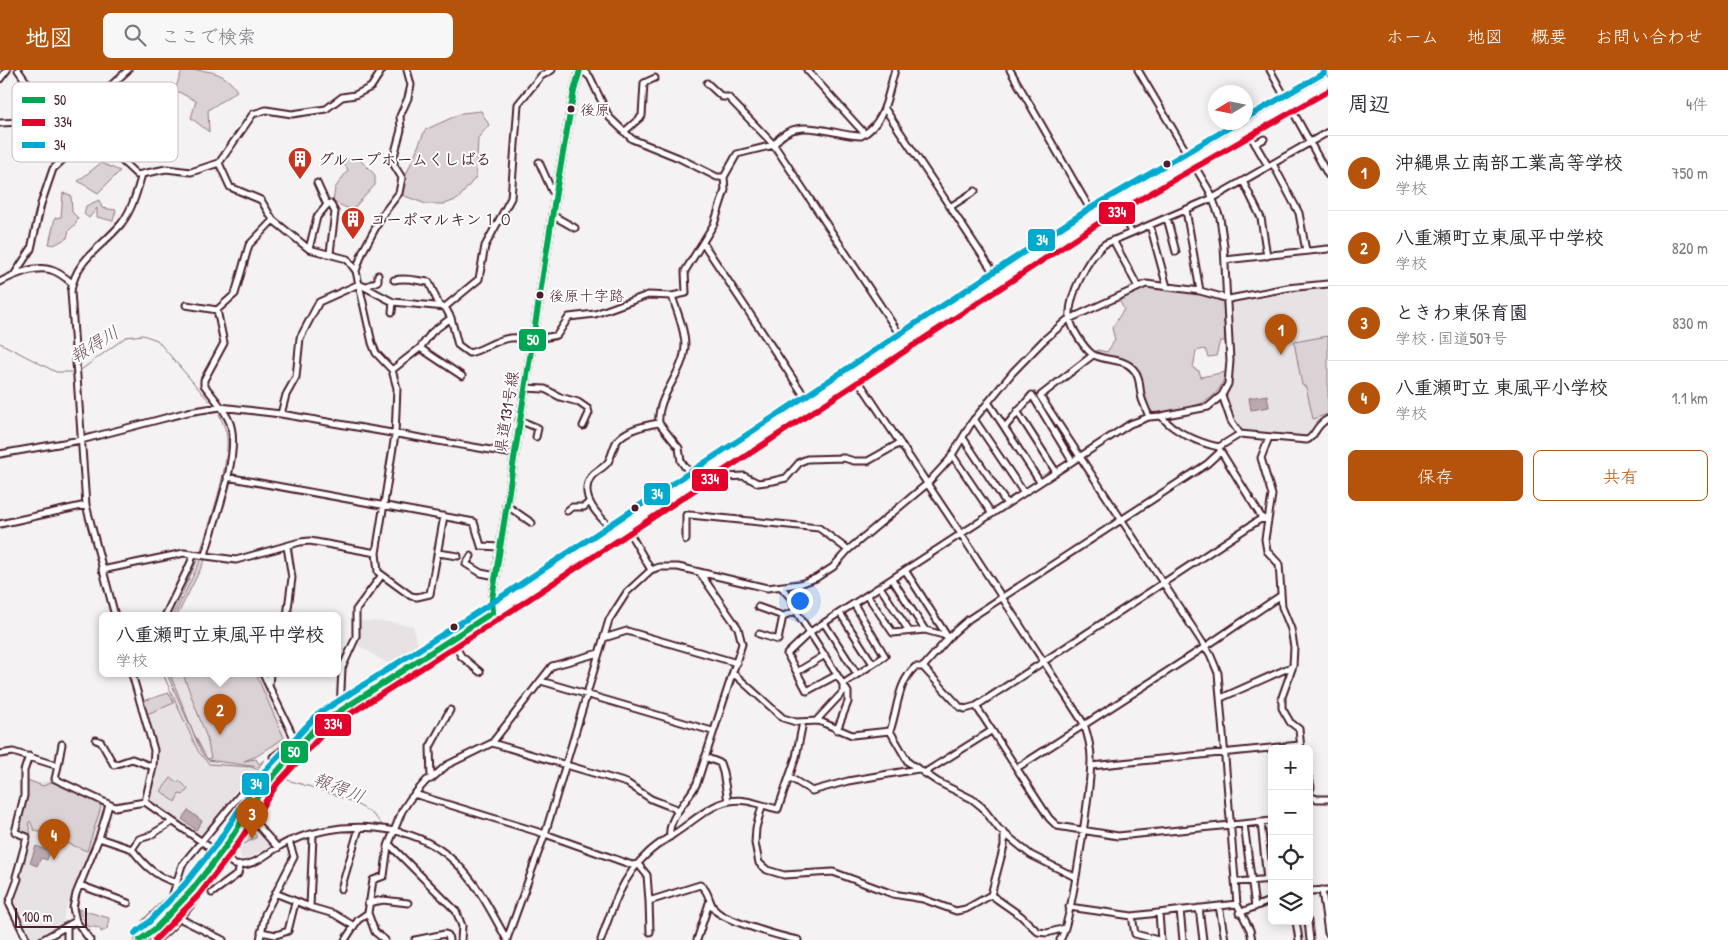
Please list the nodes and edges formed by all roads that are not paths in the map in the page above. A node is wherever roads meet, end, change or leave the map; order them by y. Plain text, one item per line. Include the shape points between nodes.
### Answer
1 (7, 70) edge
2 (18, 70) edge
3 (128, 70) edge
4 (382, 70) edge
5 (407, 70) edge
6 (552, 70) edge
7 (581, 70) edge
8 (807, 70) edge
9 (894, 70) edge
10 (1010, 70) edge
11 (1138, 70) edge
12 (1270, 70) edge
13 (655, 78) dead end
14 (0, 79) edge
15 (1328, 81) edge
16 (27, 82) edge
17 (116, 82) edge
18 (707, 83) dead end
19 (1289, 104) junction
20 (885, 109) junction
21 (624, 132) junction
22 (1328, 132) edge
23 (865, 134) junction
24 (1250, 135) dead end
25 (1264, 139) dead end
26 (1309, 143) junction
27 (1255, 144) junction
28 (774, 145) junction
29 (1191, 160) junction
30 (60, 162) edge
31 (123, 162) edge
32 (539, 162) dead end
33 (219, 163) junction
34 (1271, 165) junction
35 (142, 174) junction
36 (1328, 175) edge
37 (724, 177) junction
38 (1243, 182) junction
39 (317, 184) dead end
40 (975, 191) dead end
41 (556, 192) junction
42 (1213, 198) junction
43 (1118, 201) junction
44 (325, 207) junction
45 (950, 207) junction
46 (1186, 210) junction
47 (552, 215) junction
48 (1094, 216) junction
49 (1167, 218) junction
50 (273, 220) junction
51 (1150, 225) junction
52 (575, 228) dead end
53 (1131, 233) junction
54 (1113, 240) junction
55 (703, 243) junction
56 (309, 249) junction
57 (1328, 249) edge
58 (1306, 251) junction
59 (1176, 252) dead end
60 (330, 254) junction
61 (1267, 256) junction
62 (1225, 260) junction
63 (356, 271) junction
64 (14, 275) junction
65 (378, 275) dead end
66 (998, 279) junction
67 (394, 280) dead end
68 (0, 282) edge
69 (72, 283) junction
70 (359, 284) junction
71 (1328, 284) edge
72 (1167, 286) junction
73 (365, 287) junction
74 (1138, 287) junction
75 (1200, 291) junction
76 (672, 296) junction
77 (1226, 298) junction
78 (393, 302) junction
79 (186, 305) dead end
80 (430, 305) junction
81 (442, 306) junction
82 (217, 310) junction
83 (392, 312) dead end
84 (429, 313) dead end
85 (451, 318) junction
86 (1070, 319) junction
87 (533, 338) junction
88 (904, 341) junction
89 (420, 348) junction
90 (1093, 355) junction
91 (392, 370) junction
92 (854, 374) junction
93 (462, 376) dead end
94 (524, 388) junction
95 (1222, 395) junction
96 (988, 402) junction
97 (809, 403) junction
98 (220, 407) junction
99 (1017, 412) junction
100 (281, 414) junction
101 (1161, 416) junction
102 (1149, 417) junction
103 (974, 419) junction
104 (1328, 419) edge
105 (519, 420) junction
106 (659, 423) junction
107 (582, 426) dead end
108 (1004, 427) junction
109 (395, 434) junction
110 (1240, 434) junction
111 (1269, 436) junction
112 (536, 437) dead end
113 (963, 438) junction
114 (80, 440) junction
115 (900, 443) junction
116 (1220, 450) junction
117 (0, 454) edge
118 (514, 454) junction
119 (952, 455) junction
120 (1080, 457) junction
121 (1072, 461) junction
122 (716, 465) junction
123 (1056, 472) junction
124 (227, 477) junction
125 (696, 478) junction
126 (1040, 482) junction
127 (927, 484) junction
128 (1024, 493) junction
129 (589, 502) junction
130 (86, 504) junction
131 (384, 504) junction
132 (1007, 504) junction
133 (506, 505) junction
134 (567, 511) dead end
135 (992, 514) junction
136 (444, 516) junction
137 (1265, 518) junction
138 (1121, 520) junction
139 (532, 523) dead end
140 (0, 524) edge
141 (625, 525) junction
142 (615, 532) junction
143 (961, 534) junction
144 (686, 540) dead end
145 (287, 546) junction
146 (500, 547) junction
147 (848, 550) junction
148 (376, 553) junction
149 (438, 553) junction
150 (193, 554) junction
151 (205, 555) junction
152 (458, 556) dead end
153 (471, 556) dead end
154 (102, 570) junction
155 (651, 570) junction
156 (905, 570) junction
157 (700, 573) junction
158 (382, 575) junction
159 (496, 576) junction
160 (892, 579) junction
161 (1164, 584) junction
162 (880, 587) junction
163 (782, 588) junction
164 (867, 595) junction
165 (1280, 596) junction
166 (1002, 597) junction
167 (854, 604) junction
168 (758, 607) dead end
169 (114, 612) edge
170 (167, 612) edge
171 (288, 612) edge
172 (493, 612) junction
173 (796, 612) junction
174 (840, 613) junction
175 (783, 616) junction
176 (824, 623) junction
177 (926, 630) junction
178 (909, 631) junction
179 (810, 632) junction
180 (759, 634) dead end
181 (948, 637) junction
182 (604, 638) junction
183 (452, 639) junction
184 (1205, 648) junction
185 (599, 653) junction
186 (825, 655) junction
187 (1044, 660) junction
188 (737, 663) junction
189 (873, 664) junction
190 (1293, 666) junction
191 (923, 667) junction
192 (480, 672) dead end
193 (797, 672) junction
194 (733, 673) junction
195 (341, 674) edge
196 (857, 674) junction
197 (837, 675) junction
198 (133, 677) edge
199 (264, 677) edge
200 (270, 677) edge
201 (340, 677) edge
202 (541, 681) junction
203 (843, 684) junction
204 (269, 686) junction
205 (587, 694) junction
206 (1221, 698) junction
207 (976, 706) junction
208 (340, 710) junction
209 (450, 710) dead end
210 (816, 721) junction
211 (803, 722) junction
212 (1084, 724) junction
213 (837, 730) junction
214 (712, 731) junction
215 (890, 731) junction
216 (991, 731) junction
217 (96, 740) dead end
218 (492, 743) junction
219 (62, 744) dead end
220 (296, 745) junction
221 (1301, 745) edge
222 (1268, 750) edge
223 (1226, 753) junction
224 (0, 754) edge
225 (29, 756) junction
226 (273, 757) dead end
227 (705, 757) junction
228 (566, 765) junction
229 (58, 766) junction
230 (1090, 766) junction
231 (154, 767) junction
232 (1017, 768) junction
233 (918, 769) junction
234 (924, 773) junction
235 (788, 777) junction
236 (431, 779) junction
237 (249, 784) dead end
238 (414, 794) junction
239 (1313, 797) edge
240 (1328, 799) edge
241 (728, 801) junction
242 (145, 802) junction
243 (109, 805) junction
244 (762, 806) junction
245 (677, 812) junction
246 (254, 821) dead end
247 (172, 822) junction
248 (1261, 822) junction
249 (1268, 822) edge
250 (1244, 824) junction
251 (1232, 825) junction
252 (359, 828) junction
253 (396, 831) junction
254 (1082, 831) junction
255 (1004, 832) junction
256 (313, 834) junction
257 (545, 834) junction
258 (99, 838) junction
259 (670, 838) junction
260 (289, 841) junction
261 (201, 843) junction
262 (390, 844) junction
263 (278, 848) junction
264 (132, 849) junction
265 (219, 855) junction
266 (638, 864) junction
267 (240, 865) junction
268 (1268, 866) edge
269 (1075, 877) junction
270 (1268, 879) edge
271 (1252, 881) junction
272 (175, 882) junction
273 (1236, 882) junction
274 (80, 884) junction
275 (340, 889) dead end
276 (1325, 890) edge
277 (212, 893) dead end
278 (275, 893) junction
279 (991, 895) junction
280 (649, 901) junction
281 (1268, 902) edge
282 (128, 903) dead end
283 (295, 903) junction
284 (368, 903) junction
285 (408, 903) dead end
286 (709, 903) junction
287 (1237, 904) junction
288 (1070, 906) junction
289 (1219, 906) junction
290 (310, 907) junction
291 (1255, 907) junction
292 (1199, 908) junction
293 (1180, 910) junction
294 (368, 913) junction
295 (1158, 913) junction
296 (1239, 913) junction
297 (1132, 916) junction
298 (179, 918) junction
299 (76, 921) junction
300 (1297, 925) edge
301 (1308, 925) edge
302 (67, 926) junction
303 (354, 926) junction
304 (1065, 928) junction
305 (261, 932) junction
306 (650, 932) dead end
307 (1328, 933) edge
308 (211, 934) junction
309 (143, 938) edge
310 (27, 940) edge
311 (42, 940) edge
312 (67, 940) edge
313 (90, 940) edge
314 (155, 940) edge
315 (207, 940) edge
316 (223, 940) edge
317 (260, 940) edge
318 (345, 940) edge
319 (385, 940) edge
320 (415, 940) edge
321 (449, 940) edge
322 (461, 940) edge
323 (502, 940) edge
324 (507, 940) edge
325 (601, 940) edge
326 (697, 940) edge
327 (798, 940) edge
328 (1060, 940) edge
329 (1159, 940) edge
330 (1183, 940) edge
331 (1202, 940) edge
332 (1225, 940) edge
333 (1252, 940) edge
334 (1299, 940) edge
335 (1310, 940) edge

1 - 14 street
2 - 16 street
3 - 17 street
4 - 33 street via 372,87 342,97 326,109 292,114 266,110 253,114
5 - 63 street via 411,85 400,116 401,130 394,156 394,165 402,178 400,193 383,214
6 - 81 street via 541,76 518,104 512,198 486,244 480,279
7 - 21 street via 590,77 606,114
7 - 41 main road, 県道131号線 via 574,91
8 - 23 street
9 - 20 street
10 - 48 street
11 - 29 street
12 - 19 street
13 - 21 street via 644,83 642,116
15 - 19 highway
18 - 28 street via 722,97 728,97
19 - 26 street
19 - 29 highway
20 - 23 street
20 - 45 street
21 - 37 street via 640,143 717,177
22 - 26 street
23 - 28 street via 856,136 809,128 792,129 778,138
24 - 27 street
25 - 27 street
26 - 34 street
26 - 36 street
27 - 34 street
28 - 37 street via 737,154
28 - 88 street
29 - 42 street
29 - 43 highway
30 - 64 street via 53,169 41,204 31,250
31 - 35 street via 137,175
32 - 41 street via 552,191
33 - 35 street via 191,172 166,169
33 - 50 street via 230,187 261,200
34 - 38 street
34 - 58 street via 1299,213
35 - 69 street via 125,218 86,256
37 - 55 street via 722,205
38 - 42 street
38 - 61 street via 1261,218
39 - 44 street via 326,201
40 - 45 street
41 - 47 main road, 県道131号線
42 - 46 street
42 - 62 street via 1222,228
43 - 48 highway
43 - 53 street
44 - 56 street via 317,217
44 - 60 street via 330,203 335,212
45 - 66 street
46 - 49 street
46 - 75 street
47 - 52 street
47 - 87 main road, 県道131号線
48 - 66 highway
49 - 51 street
49 - 59 street
50 - 56 street
50 - 82 street via 249,245 235,294
51 - 53 street
51 - 72 street
53 - 54 street
54 - 74 street
54 - 86 street via 1099,248 1087,264 1075,294
55 - 76 street via 685,271 686,293
55 - 97 street
56 - 60 street
57 - 58 street
58 - 61 street
60 - 63 street via 347,259
61 - 62 street
62 - 77 street
63 - 70 street
64 - 68 street
64 - 69 street via 49,269
65 - 73 street via 378,281
66 - 88 highway
67 - 81 street via 407,278 422,282 428,278
69 - 114 street
70 - 73 street
70 - 91 street via 372,343 376,353
70 - 100 street via 319,302 300,338 296,377 286,395
71 - 77 street
72 - 74 street via 1146,284
72 - 75 street
73 - 78 street
74 - 86 street
75 - 77 street
76 - 87 street via 648,295 595,314 569,317 557,335
76 - 106 street via 685,347 677,374 659,409
77 - 95 street via 1230,370
78 - 80 street
78 - 83 street
79 - 82 street
80 - 81 street
80 - 84 street
81 - 85 street
82 - 98 street via 224,343 204,385
85 - 87 street via 458,345 469,353 509,338
85 - 89 street via 432,332
86 - 90 street via 1081,342
86 - 96 street via 1043,341
87 - 94 main road, 県道131号線
88 - 92 highway
89 - 91 street
89 - 93 street
90 - 102 street via 1129,365 1135,370
90 - 120 street via 1040,396
91 - 109 street via 397,382
92 - 97 highway
92 - 115 street
94 - 105 main road, 県道131号線
94 - 107 street via 545,389 578,402 589,413
95 - 101 street via 1202,409
95 - 110 street via 1231,421
96 - 103 street
96 - 108 street
97 - 122 highway
98 - 100 street
98 - 114 street
98 - 124 street via 230,423 233,441
99 - 108 street
99 - 121 street via 1032,395
99 - 123 street
100 - 109 street
101 - 102 street
101 - 116 street via 1191,438
102 - 120 street via 1130,424
103 - 113 street
103 - 128 street
104 - 111 street via 1318,425 1312,438 1307,440
105 - 112 street via 538,428
105 - 118 main road, 県道131号線
106 - 125 street via 679,448 685,467
106 - 129 street via 644,426 616,443 602,470 590,480 587,490
108 - 126 street
109 - 118 street
109 - 131 street
110 - 111 street
110 - 116 street
111 - 137 street via 1261,458 1272,495
113 - 119 street
113 - 132 street
114 - 117 street
114 - 130 street
115 - 122 street via 868,461 807,459 786,478 758,483 744,476 726,477
115 - 127 street
116 - 137 street
116 - 138 street via 1207,464
118 - 133 main road, 県道131号線
119 - 127 street
119 - 135 street
120 - 121 street
120 - 138 street
121 - 123 street
122 - 125 highway
123 - 126 street
124 - 131 street
124 - 151 street
125 - 141 highway
126 - 128 street
127 - 143 street
127 - 147 street
128 - 132 street
129 - 134 street via 584,507 572,507
129 - 142 street
130 - 140 street
130 - 154 street
131 - 136 street
131 - 148 street
132 - 135 street
133 - 139 street
133 - 146 main road, 県道131号線
135 - 143 street
136 - 146 street via 474,522 481,546
136 - 149 street
137 - 161 street
137 - 165 street via 1267,551 1279,564
138 - 161 street
138 - 166 street
141 - 142 highway
141 - 155 street
142 - 172 highway
143 - 156 street
143 - 166 street
144 - 147 street via 686,515 690,515 819,528
145 - 148 street via 310,542
145 - 151 street via 236,560
145 - 171 street via 292,578
146 - 159 main road, 県道131号線
147 - 163 street via 833,567 816,578
148 - 158 street via 377,568
149 - 152 street
149 - 158 street via 433,584 427,596 411,596
150 - 151 street
150 - 154 street via 184,553
150 - 170 street
153 - 159 street via 466,564 481,573
154 - 169 street
155 - 157 street via 666,566
155 - 182 street via 620,602
156 - 160 street
156 - 181 street
157 - 163 street via 767,588
157 - 188 street via 741,634
158 - 195 street via 356,610 356,637
159 - 172 main road, 県道131号線 via 491,604
160 - 162 street
160 - 177 street
161 - 184 street
161 - 187 street
162 - 164 street
162 - 178 street
163 - 173 street
164 - 167 street
164 - 178 street via 893,633
165 - 184 street
165 - 190 street via 1291,628
166 - 181 street via 969,618
166 - 187 street
167 - 174 street
167 - 189 street via 885,656
168 - 175 street
172 - 183 highway
173 - 175 street
173 - 179 street
174 - 176 street
174 - 189 street
175 - 180 street via 778,640
176 - 179 street
176 - 196 street
177 - 178 street
177 - 181 street
179 - 186 street
179 - 193 street via 787,654
181 - 191 street
182 - 185 street
182 - 188 street via 626,631
183 - 192 street via 461,656
183 - 208 highway
184 - 206 street via 1218,672
184 - 212 street
185 - 202 street via 556,664
185 - 205 street
186 - 193 street
186 - 197 street
187 - 207 street
187 - 212 street
188 - 194 street
189 - 196 street
190 - 206 street
190 - 221 street via 1282,697 1282,708 1299,730
191 - 207 street via 960,707
191 - 215 street via 915,667 902,685
193 - 197 street via 807,691
194 - 211 street via 783,718
194 - 214 street
196 - 203 street
197 - 203 street
198 - 231 street via 151,739
199 - 204 street
200 - 204 street
201 - 208 street
202 - 205 street
202 - 218 street
203 - 210 street via 843,692
203 - 213 street via 849,696
204 - 220 street
205 - 214 street
205 - 228 street
206 - 223 street
207 - 216 street
208 - 220 highway
209 - 236 street via 430,748
210 - 211 street
210 - 213 street
211 - 235 street
212 - 230 street via 1090,746
212 - 232 street
213 - 215 street via 852,735
214 - 227 street
215 - 233 street via 906,760
216 - 232 street
216 - 234 street
217 - 231 street via 101,742 114,765 132,760
218 - 228 street
218 - 236 street via 447,765
219 - 229 street
220 - 226 street
220 - 265 highway
222 - 223 street
223 - 230 street
223 - 251 street
224 - 225 street via 13,752
225 - 229 street
225 - 310 street via 15,832 27,837 18,879 8,903
227 - 241 street via 720,763
227 - 245 street via 690,797
228 - 245 street via 627,783
228 - 257 street
229 - 243 street via 55,779
230 - 254 street
231 - 242 street
232 - 254 street via 1057,826
233 - 234 street
233 - 235 street via 841,782 812,791
234 - 255 street via 972,799
235 - 244 street via 778,809
236 - 238 street via 426,780
237 - 261 street
238 - 253 street via 402,811
238 - 257 street
239 - 240 street
241 - 244 street via 754,802
241 - 259 street via 695,818
242 - 243 street
242 - 247 street
243 - 258 street
244 - 279 street via 755,843 759,863 767,870 784,875 833,872 893,894 930,901 956,911
245 - 259 street
246 - 263 street
247 - 261 street
247 - 264 street via 139,839
248 - 249 street
248 - 250 street
248 - 268 street
250 - 251 street
250 - 271 street
251 - 254 street via 1118,836
251 - 273 street
252 - 253 street
252 - 256 street
252 - 275 street
253 - 262 street
253 - 324 street via 424,840 454,861 472,881
254 - 269 street
255 - 269 street via 1031,855
255 - 279 street via 1004,846
256 - 260 street
256 - 290 street
257 - 266 street
257 - 324 street
258 - 264 street
258 - 274 street
259 - 266 street via 648,852
260 - 263 street
260 - 278 street via 294,857
261 - 265 street
261 - 272 street via 182,865
262 - 284 street via 384,876 373,880
262 - 322 street via 456,911 462,926
263 - 267 street
264 - 272 street via 147,867
265 - 267 street
265 - 298 highway via 203,886
265 - 309 highway via 181,903
266 - 280 street via 647,875
266 - 325 street via 614,899
267 - 277 street via 238,874
269 - 288 street
270 - 271 street
271 - 273 street
271 - 291 street
272 - 309 street via 172,897 143,927
273 - 287 street
274 - 282 street
274 - 299 street via 72,908
276 - 307 street
278 - 283 street
278 - 305 street
279 - 304 street via 1038,932
280 - 286 street via 700,885 707,892
280 - 306 street
281 - 291 street
283 - 290 street
283 - 305 street via 288,931 276,935
284 - 285 street via 383,900
284 - 294 street
286 - 326 street
286 - 327 street via 723,916
287 - 289 street
287 - 296 street
288 - 297 street
288 - 304 street
289 - 292 street
289 - 332 street
290 - 303 street via 334,914
291 - 296 street
292 - 293 street
292 - 331 street
293 - 295 street
293 - 330 street
294 - 303 street
294 - 319 street via 375,932
295 - 297 street
295 - 329 street
296 - 333 street via 1250,930
297 - 329 street via 1135,934
298 - 308 street
298 - 314 highway
299 - 302 street
299 - 313 street
300 - 334 street
301 - 335 street
302 - 311 street
302 - 312 street
303 - 318 street
304 - 328 street
305 - 317 street
308 - 315 street
308 - 316 street
320 - 321 street via 446,934
323 - 324 street

